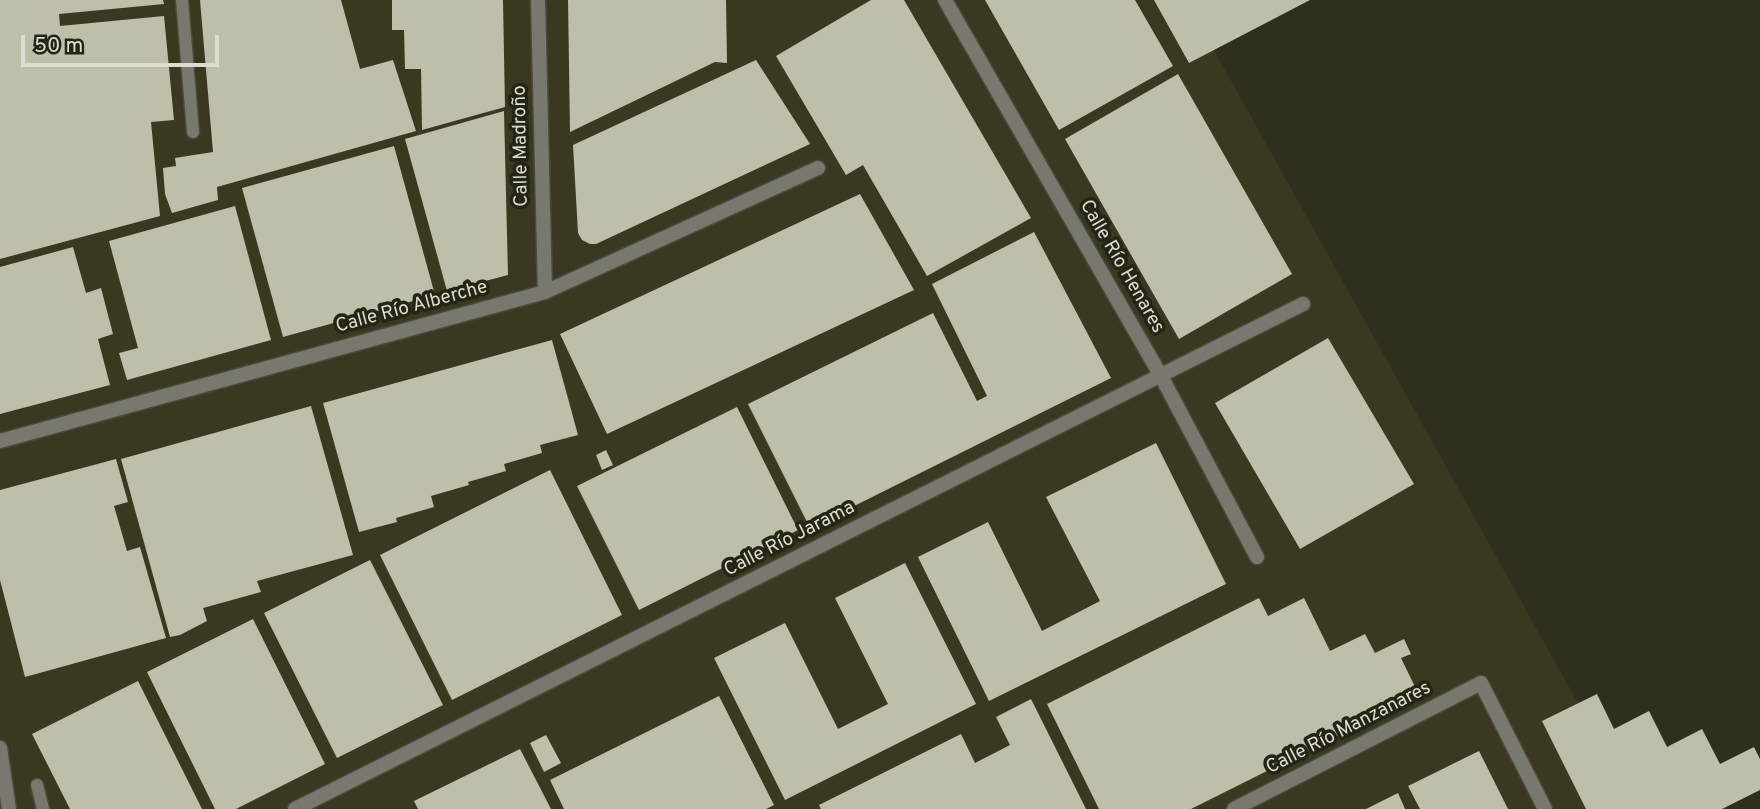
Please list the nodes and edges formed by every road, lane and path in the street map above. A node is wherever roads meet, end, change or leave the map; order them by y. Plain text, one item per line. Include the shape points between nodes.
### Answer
1 (182, 0) edge
2 (538, 0) edge
3 (945, 0) edge
4 (193, 132) dead end
5 (818, 168) dead end
6 (545, 292) junction
7 (1303, 304) dead end
8 (1161, 376) junction
9 (0, 442) edge
10 (1257, 557) dead end
11 (0, 748) edge
12 (37, 785) dead end
13 (9, 809) edge
14 (43, 809) edge
15 (295, 809) edge
16 (1234, 809) edge
17 (1545, 809) edge

1 - 4 lane
2 - 6 street, Calle Madroño
3 - 8 street, Calle Río Henares
5 - 6 street, Calle Río Alberche
6 - 9 street, Calle Río Alberche
7 - 8 street, Calle Río Jarama
8 - 10 street, Calle Río Henares
8 - 15 street, Calle Río Jarama
11 - 13 street
12 - 14 lane
16 - 17 street, Calle Río Manzanares via 1481,683

